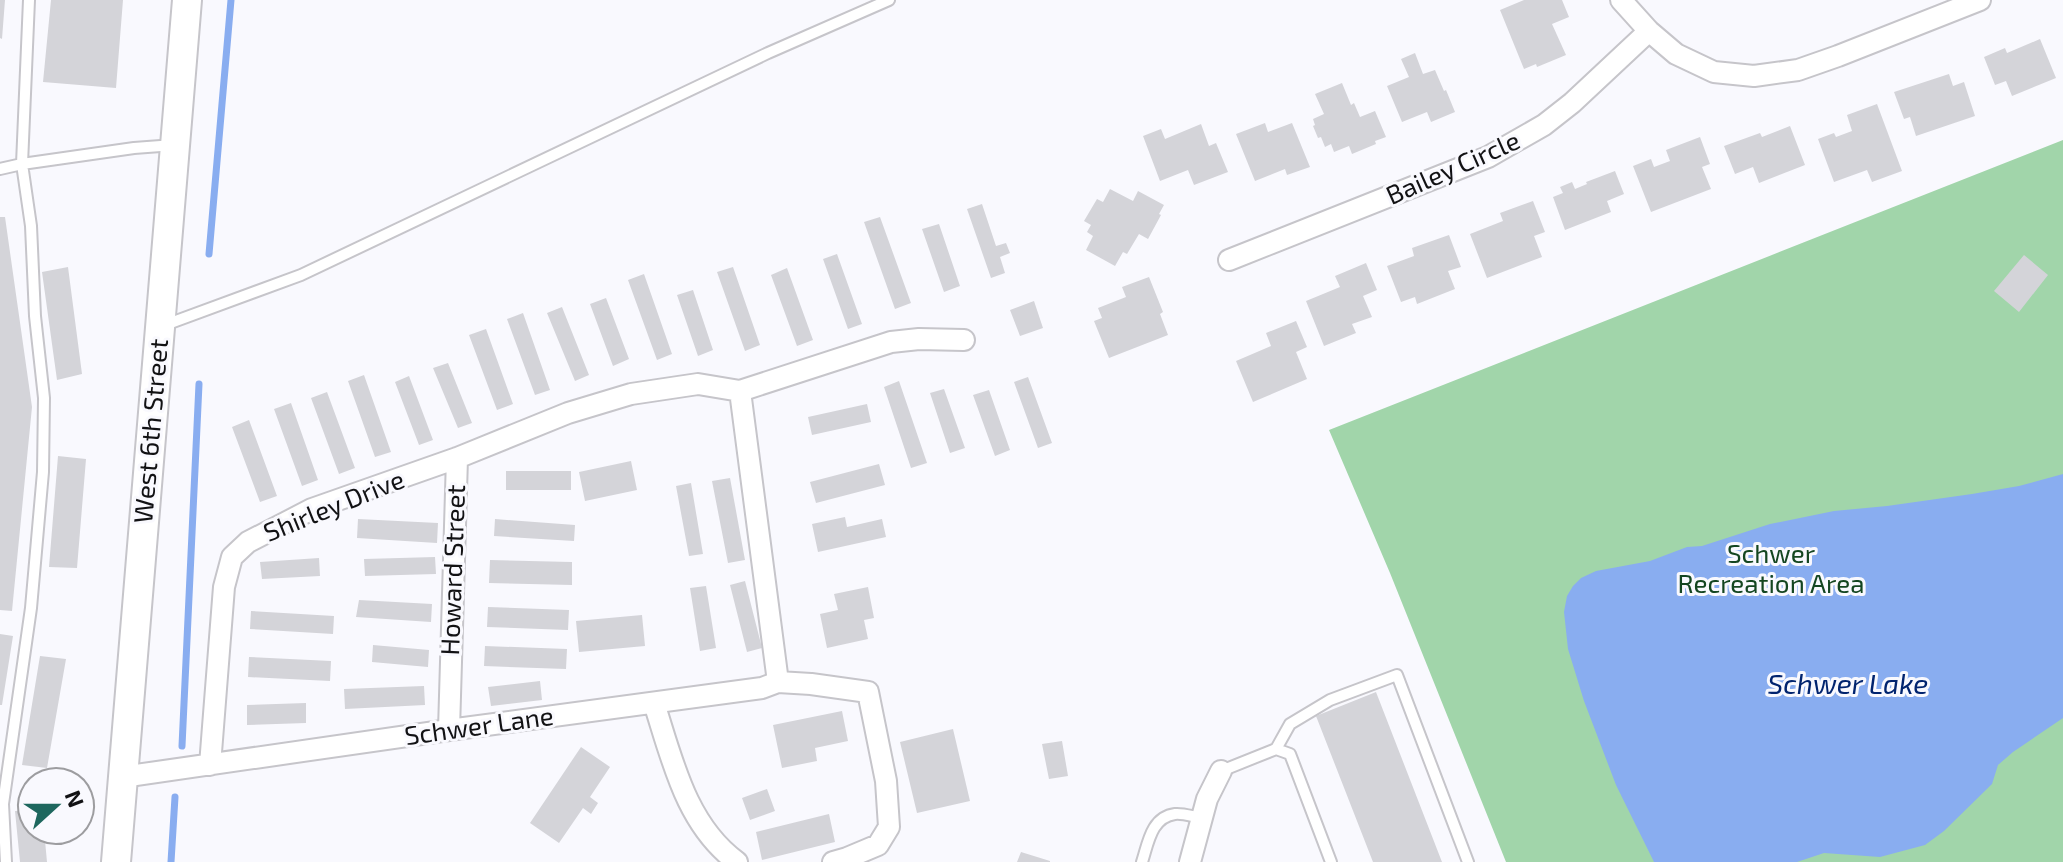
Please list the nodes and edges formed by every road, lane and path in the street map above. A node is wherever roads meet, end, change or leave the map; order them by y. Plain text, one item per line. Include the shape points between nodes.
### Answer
1 (29, 0) edge
2 (187, 0) edge
3 (889, 0) edge
4 (1621, 0) edge
5 (1980, 0) edge
6 (1649, 31) junction
7 (176, 145) junction
8 (22, 164) junction
9 (0, 169) edge
10 (1229, 260) dead end
11 (159, 327) junction
12 (964, 340) dead end
13 (740, 391) junction
14 (457, 458) junction
15 (778, 682) junction
16 (654, 703) junction
17 (449, 730) junction
18 (1276, 749) junction
19 (210, 765) junction
20 (1221, 771) joint
21 (122, 777) junction
22 (1202, 818) junction
23 (6, 862) edge
24 (116, 862) edge
25 (737, 862) edge
26 (833, 862) edge
27 (1142, 862) edge
28 (1190, 862) edge
29 (1331, 862) edge
30 (1468, 862) edge

1 - 8 lane
2 - 7 main road, West 6th Street
3 - 11 lane via 301,275
4 - 6 street
5 - 6 street via 1798,70 1754,76 1714,72 1676,54
6 - 10 street, Bailey Circle via 1544,125 1488,157
7 - 8 lane
7 - 11 main road, West 6th Street
8 - 9 lane
8 - 23 lane via 44,398 43,472 31,608 3,804
11 - 21 main road, West 6th Street
12 - 13 street, Howard Street via 891,342
13 - 14 street, Howard Street via 698,384 631,394
13 - 15 street
14 - 17 street, Howard Street
14 - 19 street, Shirley Drive via 312,509 248,542 232,557 224,587
15 - 16 street
15 - 26 street via 868,692 886,781 889,827 878,845
16 - 17 street, Schwer Lane
16 - 25 street via 680,784 697,818
17 - 19 street, Schwer Lane
18 - 20 lane
18 - 29 lane via 1290,754
18 - 30 lane via 1290,724 1330,700 1397,675
19 - 21 street, Schwer Lane
20 - 22 street
21 - 24 main road, West 6th Street
22 - 27 lane via 1176,814 1161,819
22 - 28 street

